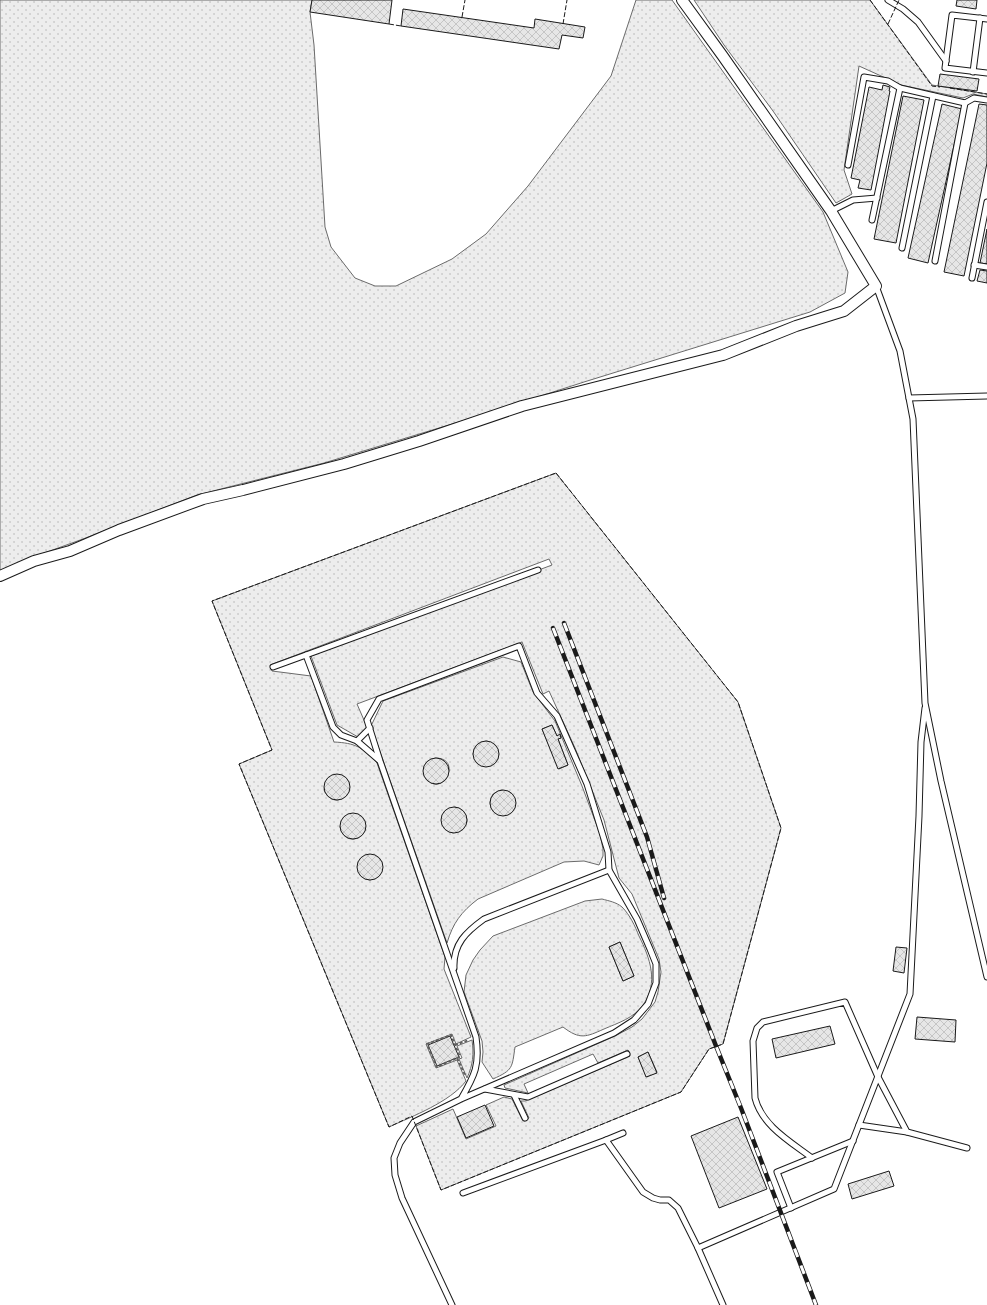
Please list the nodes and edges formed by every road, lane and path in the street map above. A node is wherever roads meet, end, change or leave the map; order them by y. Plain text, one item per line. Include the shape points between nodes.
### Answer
1 (682, 0) edge
2 (888, 0) edge
3 (980, 18) junction
4 (987, 19) edge
5 (946, 61) junction
6 (973, 72) junction
7 (987, 74) edge
8 (900, 88) junction
9 (933, 96) junction
10 (987, 100) edge
11 (965, 104) junction
12 (848, 165) dead end
13 (877, 198) junction
14 (987, 202) edge
15 (831, 211) junction
16 (872, 220) dead end
17 (902, 248) dead end
18 (935, 261) dead end
19 (974, 265) junction
20 (987, 267) edge
21 (972, 278) dead end
22 (876, 286) junction
23 (987, 396) edge
24 (909, 398) junction
25 (538, 570) dead end
26 (0, 576) edge
27 (306, 655) junction
28 (273, 667) dead end
29 (925, 703) junction
30 (370, 728) junction
31 (357, 741) junction
32 (380, 761) junction
33 (609, 870) junction
34 (454, 973) junction
35 (987, 977) edge
36 (476, 1037) junction
37 (455, 1045) junction
38 (627, 1054) dead end
39 (458, 1058) junction
40 (878, 1077) junction
41 (469, 1086) junction
42 (484, 1089) junction
43 (514, 1095) junction
44 (461, 1099) junction
45 (525, 1118) dead end
46 (859, 1125) junction
47 (907, 1132) junction
48 (622, 1133) dead end
49 (606, 1140) junction
50 (853, 1141) junction
51 (967, 1148) dead end
52 (812, 1158) junction
53 (463, 1193) dead end
54 (791, 1208) junction
55 (698, 1248) junction
56 (452, 1305) edge
57 (723, 1305) edge

1 - 15 street
2 - 5 lane via 918,22
3 - 4 lane
3 - 5 lane via 952,15
3 - 6 lane
5 - 6 lane via 945,68
6 - 7 lane
8 - 9 lane
8 - 12 lane via 888,81 864,77
8 - 13 lane
9 - 11 lane
9 - 17 lane
10 - 11 lane via 974,98
11 - 18 lane
13 - 15 lane via 853,200
13 - 16 lane
14 - 19 lane
15 - 22 street
19 - 20 lane
19 - 21 lane
22 - 24 lane via 900,351
22 - 26 street via 844,311 796,326 723,355 522,406 344,464 203,499
23 - 24 lane
24 - 29 lane via 913,419
25 - 27 lane
27 - 28 lane
27 - 31 lane via 333,727 341,735
29 - 35 lane
29 - 40 lane via 910,994
30 - 31 lane
30 - 32 lane
30 - 33 lane via 367,720 379,699 519,646 537,693 557,716 587,784 608,852
31 - 32 lane
32 - 34 lane
33 - 34 lane via 484,919 470,929 460,941 453,957
33 - 42 lane via 636,919 656,964 656,983 648,1004 634,1020 614,1032
34 - 36 lane
36 - 37 path
36 - 41 lane via 478,1060
37 - 39 path via 460,1057
37 - 39 path via 451,1035 427,1044 437,1067
38 - 43 lane via 528,1097
39 - 41 path
40 - 46 lane
40 - 47 lane
40 - 52 lane via 845,1002 763,1022 757,1028 753,1041 756,1105 781,1135
41 - 44 lane
42 - 43 lane
42 - 44 lane
43 - 45 lane
44 - 56 lane via 413,1122 394,1158 395,1175 402,1198
46 - 47 lane
46 - 50 lane
47 - 51 lane
48 - 49 lane
49 - 53 lane
49 - 55 lane via 643,1192 653,1198 674,1203
50 - 52 lane
50 - 54 lane via 834,1189
52 - 54 lane via 777,1172
54 - 55 lane
55 - 57 lane

